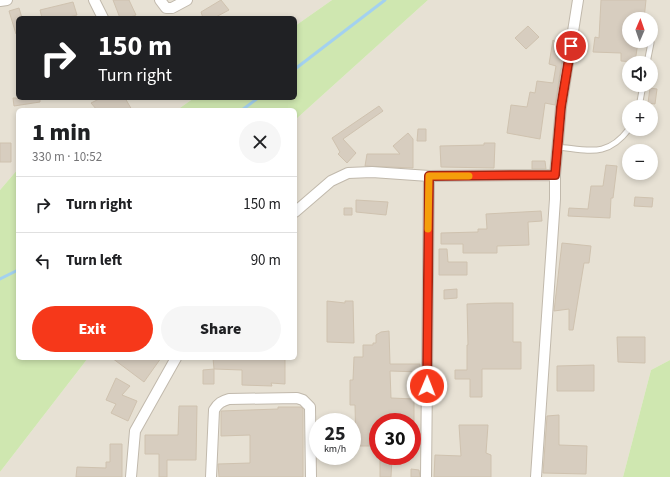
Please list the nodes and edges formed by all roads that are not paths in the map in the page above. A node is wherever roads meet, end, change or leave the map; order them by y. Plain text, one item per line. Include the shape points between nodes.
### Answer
1 (7, 0) edge
2 (94, 0) edge
3 (160, 0) edge
4 (187, 0) edge
5 (578, 0) edge
6 (0, 1) edge
7 (102, 16) edge
8 (624, 136) edge
9 (556, 147) junction
10 (555, 175) junction
11 (429, 176) junction
12 (297, 210) edge
13 (175, 360) edge
14 (131, 477) edge
15 (211, 477) edge
16 (311, 477) edge
17 (426, 477) edge
18 (536, 477) edge

1 - 6 street
2 - 7 street
3 - 4 street via 166,8 172,8
5 - 9 street
8 - 9 lane via 602,150
9 - 10 street
10 - 11 street
10 - 18 street
11 - 12 street via 348,173 331,181
11 - 17 street
13 - 14 street via 135,431
15 - 16 street via 214,410 222,400 297,398 310,407

